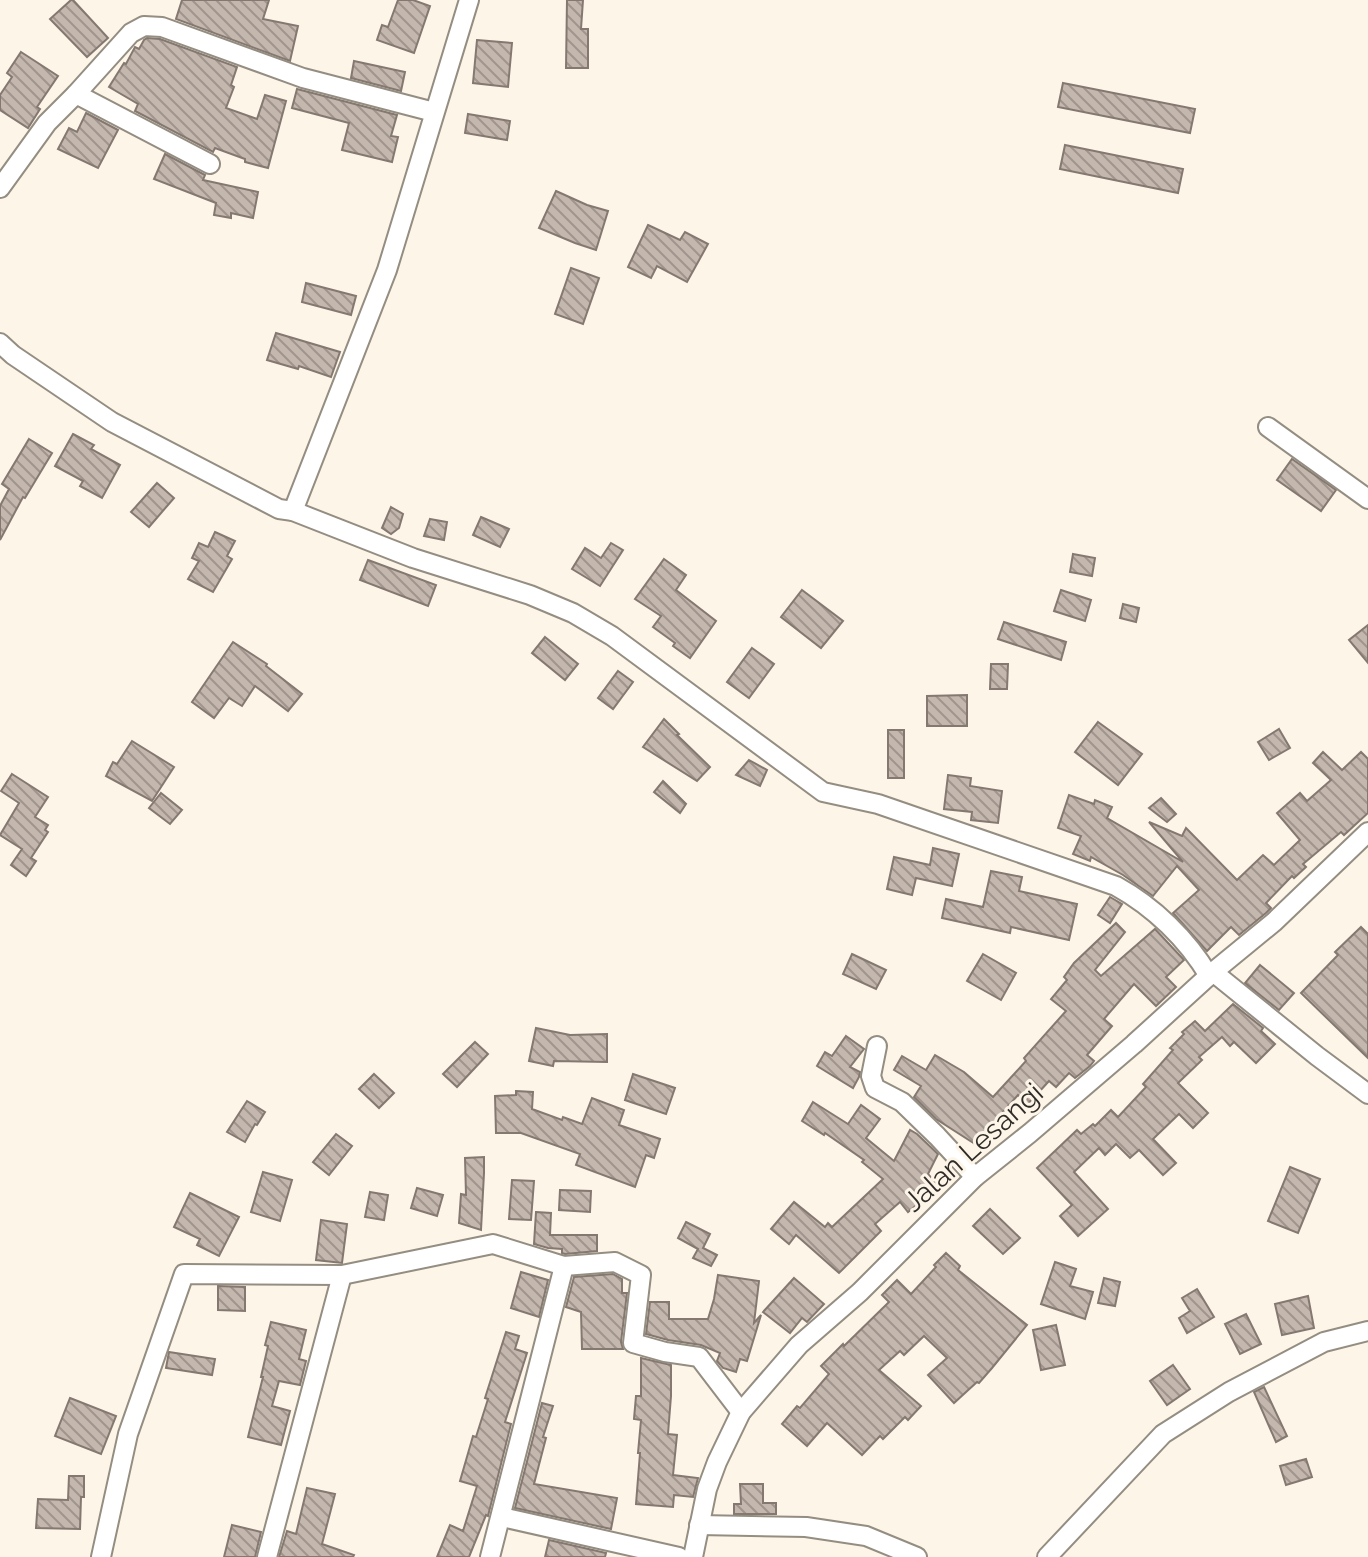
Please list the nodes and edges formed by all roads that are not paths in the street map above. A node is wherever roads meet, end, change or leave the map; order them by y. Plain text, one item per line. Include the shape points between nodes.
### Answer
1 (469, 0) edge
2 (76, 94) junction
3 (434, 112) junction
4 (210, 164) dead end
5 (0, 188) edge
6 (0, 343) edge
7 (1268, 427) dead end
8 (1368, 499) edge
9 (293, 511) junction
10 (1364, 845) edge
11 (1211, 974) junction
12 (877, 1046) dead end
13 (1368, 1094) edge
14 (975, 1177) junction
15 (564, 1266) junction
16 (342, 1275) junction
17 (1368, 1331) edge
18 (741, 1412) junction
19 (502, 1517) junction
20 (699, 1525) junction
21 (101, 1557) edge
22 (267, 1557) edge
23 (490, 1557) edge
24 (679, 1557) edge
25 (693, 1557) edge
26 (917, 1557) edge
27 (1047, 1557) edge

1 - 3 street
2 - 3 street via 131,33 153,26 303,78
2 - 4 street
2 - 5 street via 47,123
3 - 9 street via 387,270
6 - 9 street via 112,422 279,509
7 - 8 street
9 - 11 street via 573,613 612,636 823,792 878,804 1116,886 1154,911
10 - 11 street, Jalan Lesangi
11 - 13 street
11 - 14 street, Jalan Lesangi
12 - 14 street via 871,1076 875,1088 902,1102
14 - 18 street, Jalan Lesangi via 799,1345
15 - 16 street via 493,1244
15 - 18 street via 615,1262 641,1275 633,1343 699,1357
15 - 19 street
16 - 21 street via 184,1274 128,1434
16 - 22 street
17 - 27 street via 1324,1342 1163,1434
18 - 20 street, Jalan Lesangi via 712,1475
19 - 23 street
19 - 24 street
20 - 25 street, Jalan Lesangi
20 - 26 street via 806,1527 866,1536

